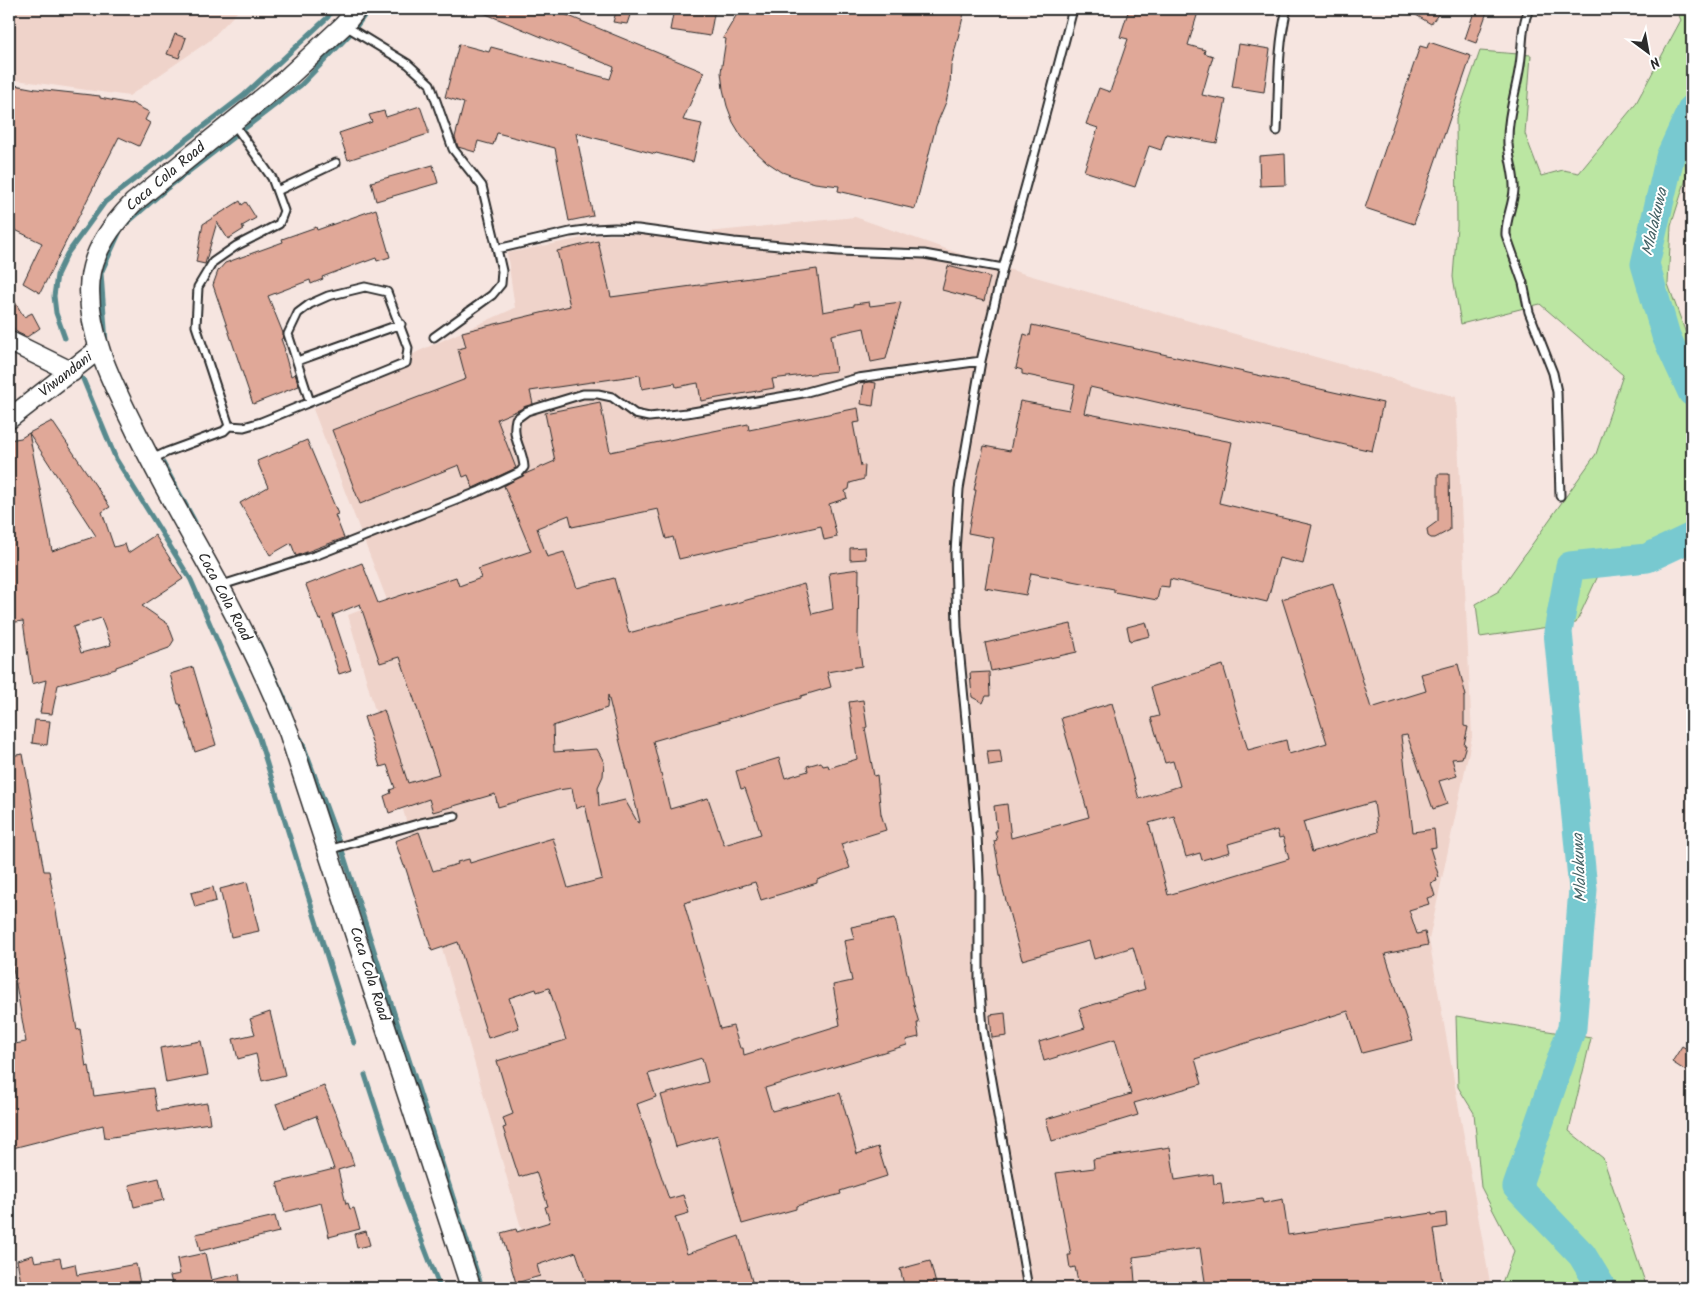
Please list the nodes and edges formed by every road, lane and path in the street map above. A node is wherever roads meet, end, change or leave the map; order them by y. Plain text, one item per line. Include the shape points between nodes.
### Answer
1 (357, 9) edge
2 (1073, 9) edge
3 (1287, 9) edge
4 (1529, 9) edge
5 (344, 25) junction
6 (233, 122) junction
7 (1277, 131) dead end
8 (336, 163) dead end
9 (276, 191) junction
10 (497, 249) junction
11 (1003, 268) junction
12 (401, 324) junction
13 (434, 337) dead end
14 (9, 342) edge
15 (99, 349) junction
16 (297, 361) junction
17 (981, 361) junction
18 (72, 372) junction
19 (310, 402) junction
20 (9, 419) edge
21 (229, 426) junction
22 (150, 460) junction
23 (1560, 496) dead end
24 (219, 586) junction
25 (455, 816) dead end
26 (328, 850) junction
27 (472, 1288) edge
28 (1028, 1288) edge

1 - 5 main road, Coca Cola Road
2 - 11 lane
3 - 7 lane via 1280,51
4 - 23 lane via 1524,19 1520,67 1508,130 1514,187 1506,235 1557,392
5 - 6 main road, Coca Cola Road
5 - 10 lane via 408,64 430,84 453,149 482,186
6 - 9 lane via 272,178
6 - 15 main road, Coca Cola Road via 133,203 113,225 96,254 90,281
8 - 9 lane
9 - 21 lane via 284,211 279,224 212,262 198,287 196,326
10 - 11 lane via 570,232 615,228 839,251 924,254
10 - 13 lane via 501,284 492,295
11 - 17 lane
12 - 16 lane
12 - 16 lane via 387,292 365,287 328,296 298,313 288,334
12 - 19 lane via 408,348 406,363
14 - 18 main road
15 - 18 main road, Viwandani
15 - 22 main road, Coca Cola Road
16 - 19 lane
17 - 24 lane via 858,378 803,393 648,417 635,414 612,397 583,394 527,411 516,419 515,436 524,467 514,475 317,555
17 - 28 lane via 959,489 955,553 957,627 977,834 983,1029
18 - 20 main road, Viwandani
19 - 21 lane via 244,427
21 - 22 lane via 224,431
22 - 24 main road, Coca Cola Road
24 - 26 main road, Coca Cola Road via 272,691
25 - 26 lane
26 - 27 main road, Coca Cola Road

